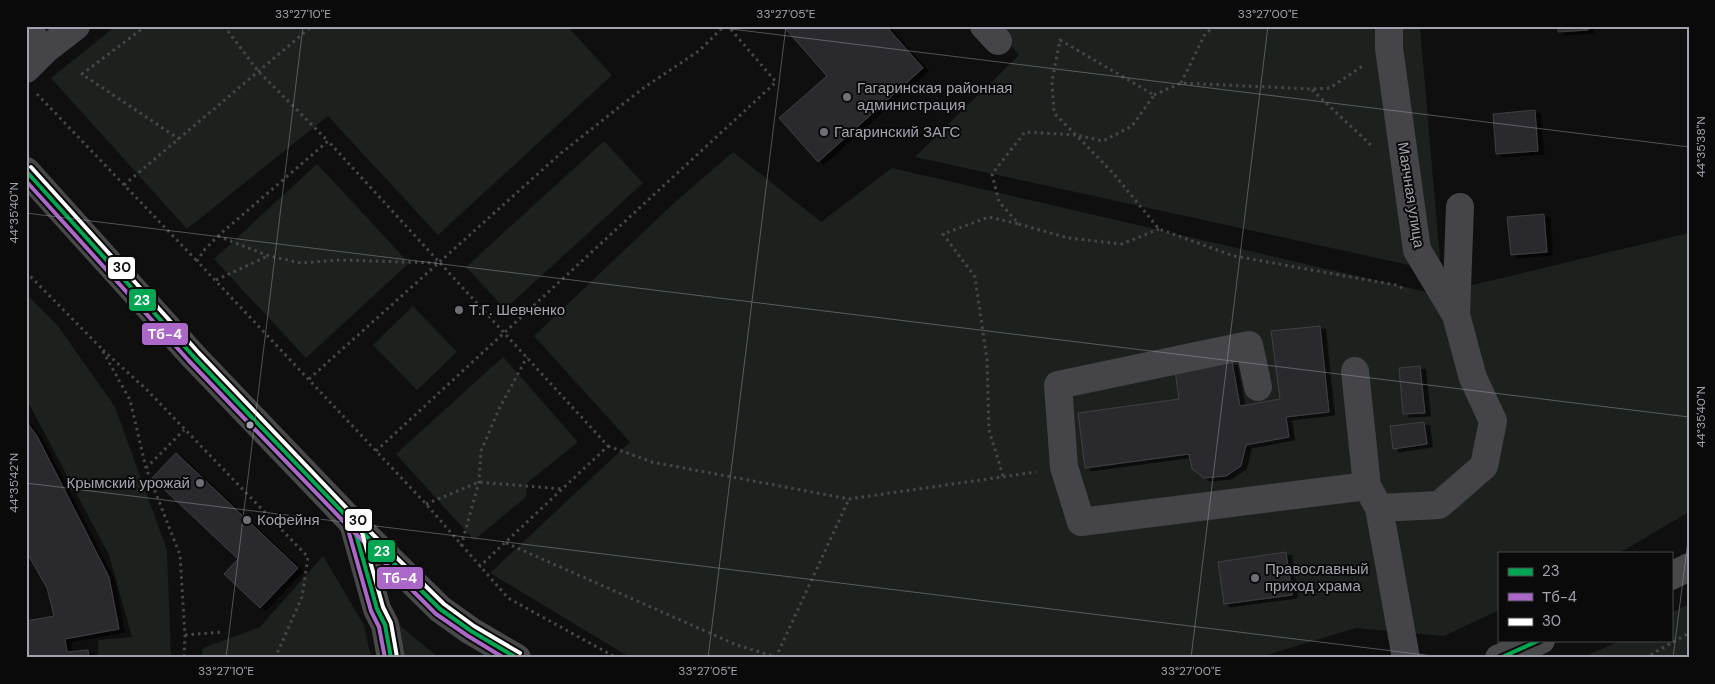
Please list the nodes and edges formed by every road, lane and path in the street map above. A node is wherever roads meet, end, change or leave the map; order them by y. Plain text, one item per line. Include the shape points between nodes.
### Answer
1 (76, 26) edge
2 (146, 26) edge
3 (224, 26) edge
4 (312, 26) edge
5 (726, 26) edge
6 (1215, 26) edge
7 (26, 30) edge
8 (1389, 37) edge
9 (45, 50) junction
10 (258, 71) junction
11 (30, 80) edge
12 (1181, 83) junction
13 (1312, 89) junction
14 (1154, 95) junction
15 (1076, 135) junction
16 (179, 139) junction
17 (328, 141) junction
18 (26, 171) edge
19 (1407, 181) junction
20 (124, 185) junction
21 (1460, 207) dead end
22 (1019, 224) junction
23 (1159, 229) junction
24 (218, 236) junction
25 (269, 256) junction
26 (197, 261) junction
27 (438, 263) junction
28 (26, 272) edge
29 (216, 280) junction
30 (1414, 294) dead end
31 (1456, 315) junction
32 (505, 333) junction
33 (101, 348) junction
34 (527, 357) junction
35 (1355, 371) dead end
36 (309, 379) junction
37 (1258, 387) dead end
38 (184, 430) junction
39 (608, 446) junction
40 (376, 451) junction
41 (1064, 467) junction
42 (146, 468) junction
43 (1003, 476) junction
44 (478, 482) junction
45 (562, 490) junction
46 (1373, 497) junction
47 (849, 499) junction
48 (426, 504) junction
49 (352, 522) junction
50 (506, 543) junction
51 (461, 546) junction
52 (479, 567) junction
53 (1689, 567) edge
54 (1672, 576) edge
55 (223, 632) dead end
56 (1689, 633) edge
57 (185, 635) junction
58 (1536, 642) edge
59 (776, 657) edge
60 (184, 658) edge
61 (275, 658) edge
62 (391, 658) edge
63 (517, 658) edge
64 (616, 658) edge
65 (1406, 658) edge
66 (1499, 658) edge
67 (1645, 658) edge

1 - 9 street
2 - 16 path via 82,74
3 - 10 path
4 - 10 path
5 - 27 path via 700,50 642,89 560,154
5 - 32 path via 776,82
6 - 12 path via 1205,34
7 - 9 street
8 - 13 path via 1330,88
8 - 19 street, Маячная улица
9 - 11 street
10 - 16 path
10 - 17 path
11 - 20 path
12 - 13 path
12 - 14 path
13 - 19 path
14 - 15 path via 1132,126 1103,141
14 - 15 path via 1060,40 1052,81 1054,113
15 - 22 path via 1025,132 992,174 999,202
15 - 23 path via 1113,173
16 - 20 path
17 - 24 path
17 - 27 path
18 - 49 main road via 194,357
19 - 31 street, Маячная улица via 1417,250
20 - 26 path
21 - 31 street
22 - 23 path via 1068,238 1122,244
22 - 43 path via 989,216 943,234 975,276 987,360 989,430
23 - 30 path via 1234,256 1396,285
24 - 25 path
24 - 26 path
25 - 27 path via 301,263 341,260
25 - 29 path
26 - 29 path
27 - 32 path
27 - 36 path
28 - 33 path
29 - 36 path
31 - 46 street, Маячная улица via 1472,378 1493,421 1484,466 1439,505
32 - 34 path
32 - 40 path
33 - 38 path
33 - 42 path via 130,400
34 - 39 path
34 - 44 path via 481,451
35 - 46 street
36 - 40 path
37 - 41 street via 1249,345 1058,385
38 - 42 path
38 - 61 path via 308,556 302,597
39 - 45 path
39 - 47 path via 652,462
40 - 48 path
41 - 43 path
41 - 46 street, Маячная улица via 1081,522
42 - 57 path via 180,555
43 - 47 path
44 - 45 path
44 - 48 path
44 - 51 path
45 - 50 path
46 - 65 street
47 - 59 path
48 - 51 path
49 - 62 main road
49 - 63 main road via 440,609 471,632
50 - 52 path
50 - 59 path via 738,645
51 - 52 path
52 - 64 path via 508,598
53 - 54 main road
55 - 57 path
56 - 67 path
57 - 60 path
58 - 66 main road

